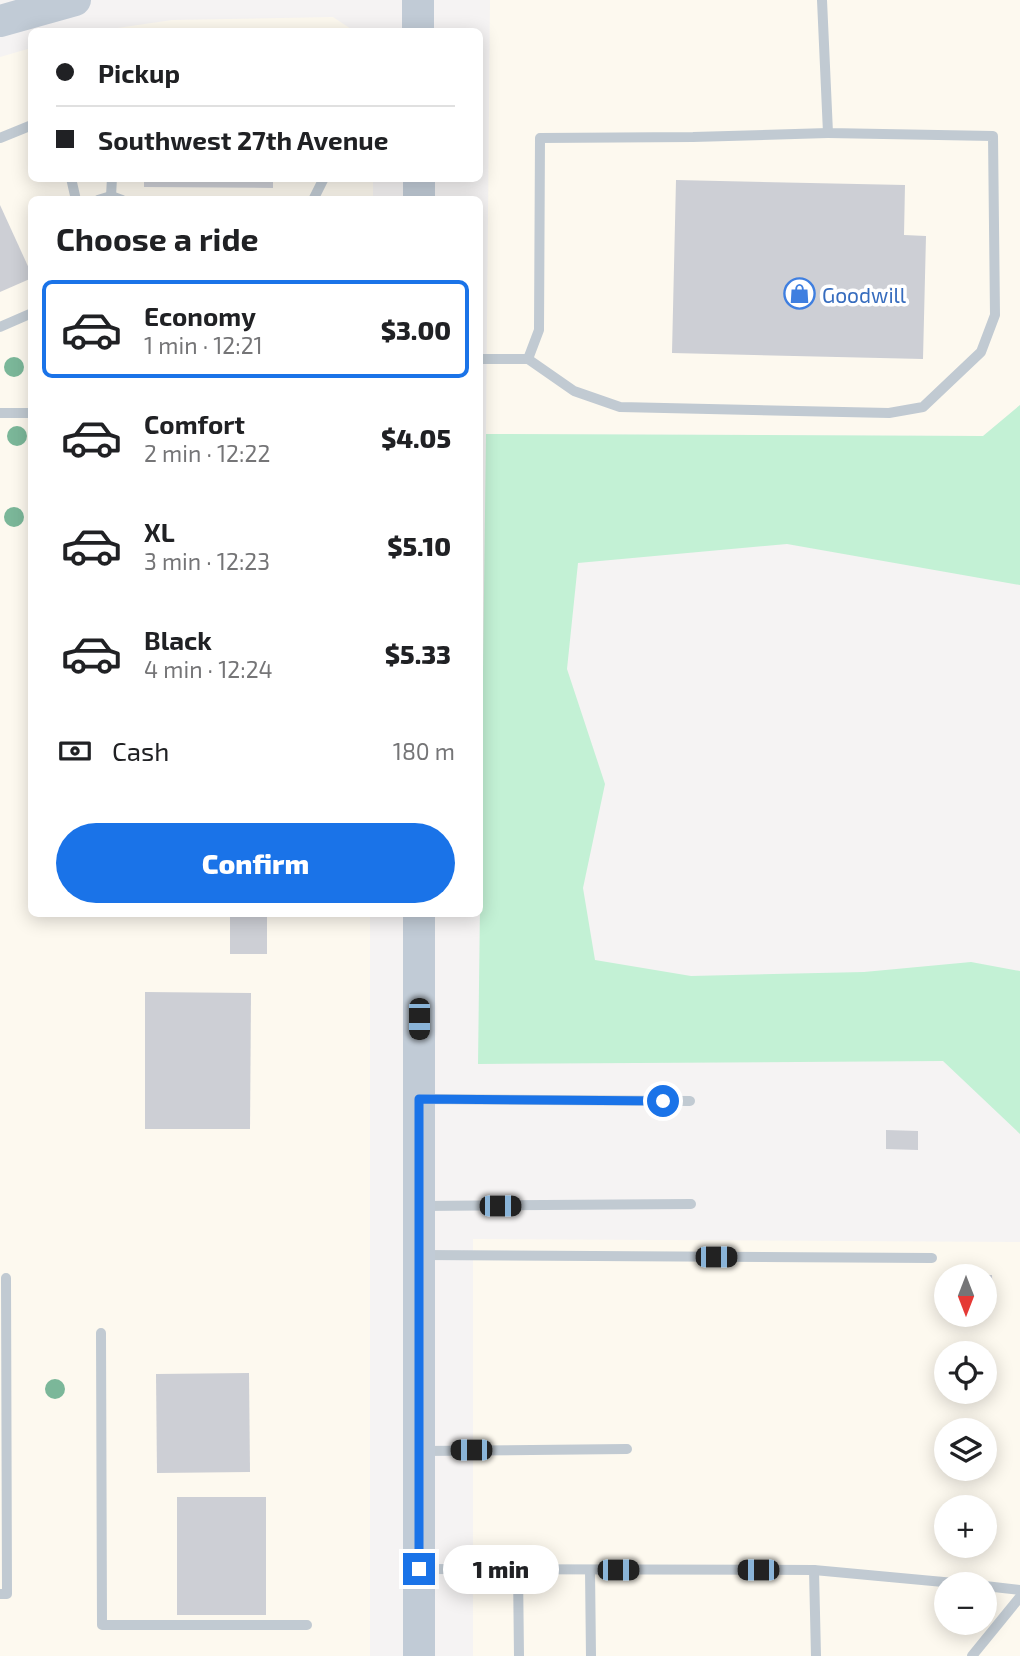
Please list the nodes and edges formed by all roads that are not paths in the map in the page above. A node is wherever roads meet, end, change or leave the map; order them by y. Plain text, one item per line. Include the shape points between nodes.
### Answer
1 (75, 0) edge
2 (418, 0) edge
3 (822, 0) edge
4 (18, 19) edge
5 (418, 28) edge
6 (28, 127) edge
7 (828, 133) junction
8 (0, 138) edge
9 (28, 315) edge
10 (0, 327) edge
11 (483, 359) edge
12 (528, 359) junction
13 (28, 412) edge
14 (0, 413) edge
15 (419, 917) edge
16 (419, 1099) junction
17 (690, 1101) dead end
18 (691, 1204) dead end
19 (419, 1206) junction
20 (419, 1255) junction
21 (932, 1258) dead end
22 (6, 1278) dead end
23 (101, 1333) dead end
24 (627, 1449) dead end
25 (419, 1451) junction
26 (419, 1569) junction
27 (518, 1570) junction
28 (590, 1570) junction
29 (814, 1570) junction
30 (934, 1581) edge
31 (997, 1587) edge
32 (1020, 1590) edge
33 (0, 1594) edge
34 (1020, 1597) edge
35 (307, 1625) dead end
36 (419, 1656) edge
37 (519, 1656) edge
38 (591, 1656) edge
39 (816, 1656) edge
40 (972, 1656) edge

1 - 4 main road
2 - 5 main road
3 - 7 lane
6 - 8 lane
7 - 12 lane via 540,138 539,330
7 - 12 lane via 993,136 995,315 981,352 923,407 889,413 620,407 574,391
9 - 10 lane
11 - 12 lane
13 - 14 lane
15 - 16 main road
16 - 17 lane
16 - 19 main road
18 - 19 lane
19 - 20 main road
20 - 21 lane
20 - 25 main road
22 - 33 lane via 7,1594
23 - 35 lane via 102,1625
24 - 25 lane
25 - 26 main road
26 - 27 lane
26 - 36 main road
27 - 28 lane
27 - 37 lane
28 - 29 lane
28 - 38 lane
29 - 30 lane
29 - 39 lane
31 - 32 lane
34 - 40 lane

